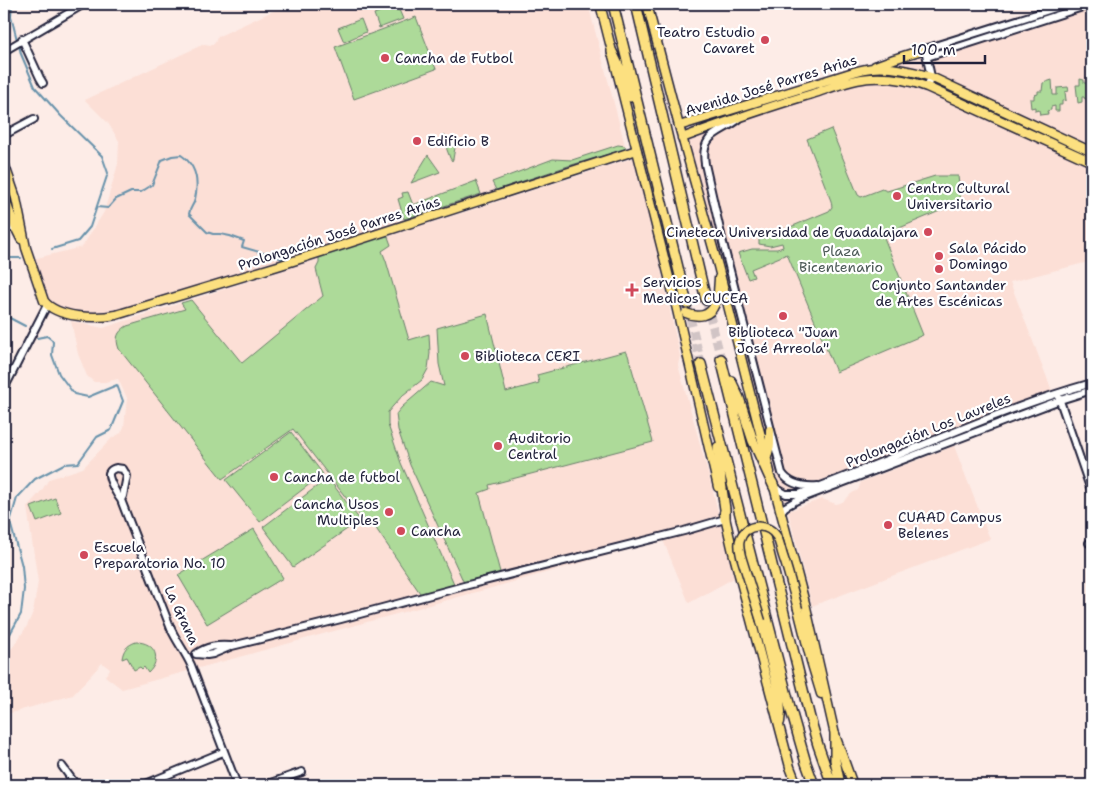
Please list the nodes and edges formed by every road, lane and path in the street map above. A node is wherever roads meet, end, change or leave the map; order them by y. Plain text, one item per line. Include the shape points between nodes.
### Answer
1 (84, 4) edge
2 (600, 4) edge
3 (613, 4) edge
4 (636, 4) edge
5 (646, 4) edge
6 (1068, 4) edge
7 (1092, 4) edge
8 (22, 40) junction
9 (4, 51) edge
10 (612, 52) junction
11 (926, 53) junction
12 (871, 68) junction
13 (931, 77) junction
14 (43, 83) dead end
15 (927, 86) junction
16 (1003, 110) junction
17 (743, 116) junction
18 (1019, 117) junction
19 (34, 119) dead end
20 (998, 119) junction
21 (679, 126) junction
22 (1015, 127) junction
23 (4, 135) edge
24 (682, 138) junction
25 (637, 150) junction
26 (1092, 152) edge
27 (1092, 162) edge
28 (4, 163) edge
29 (4, 196) edge
30 (4, 227) edge
31 (19, 229) junction
32 (670, 234) junction
33 (718, 266) junction
34 (674, 297) junction
35 (706, 300) tunnel mouth
36 (47, 305) junction
37 (686, 308) junction
38 (1092, 382) edge
39 (5, 386) edge
40 (1092, 390) edge
41 (1056, 393) junction
42 (1060, 400) junction
43 (770, 430) junction
44 (945, 439) junction
45 (767, 459) junction
46 (818, 486) junction
47 (774, 487) junction
48 (1092, 493) edge
49 (804, 495) junction
50 (121, 500) junction
51 (781, 512) junction
52 (725, 519) junction
53 (187, 656) junction
54 (829, 709) junction
55 (779, 725) junction
56 (835, 735) junction
57 (223, 752) junction
58 (62, 766) dead end
59 (790, 767) junction
60 (302, 772) dead end
61 (76, 785) edge
62 (143, 785) edge
63 (236, 785) edge
64 (265, 785) edge
65 (791, 785) edge
66 (797, 785) edge
67 (813, 785) edge
68 (832, 785) edge
69 (840, 785) edge
70 (853, 785) edge

1 - 8 street
2 - 10 main road
3 - 32 highway
4 - 35 highway
5 - 21 main road
6 - 11 street
7 - 11 street
8 - 9 street
8 - 14 street
10 - 25 main road
10 - 32 highway via 626,82
11 - 12 main road via 894,59
11 - 13 street
12 - 13 main road, Avenida José Parres Arias via 900,69
12 - 21 main road, Avenida José Parres Arias
13 - 15 street
13 - 16 main road, Avenida José Parres Arias
15 - 17 main road, Avenida José Parres Arias via 898,79 866,79
15 - 20 main road, Avenida José Parres Arias
16 - 18 main road, Avenida José Parres Arias
16 - 20 main road via 1005,117
17 - 24 main road, Avenida José Parres Arias
17 - 43 street via 711,136 704,155
18 - 22 main road via 1012,119
18 - 26 main road, Avenida José Parres Arias
19 - 23 street
20 - 22 main road, Avenida José Parres Arias
21 - 24 main road
22 - 27 main road, Avenida José Parres Arias
24 - 33 main road
25 - 34 main road
25 - 36 main road, Prolongación José Parres Arias via 116,315 83,316 58,311
28 - 31 main road via 16,198
29 - 31 main road
30 - 31 street
31 - 36 main road
32 - 37 highway
33 - 37 main road, bridge via 718,292 710,312 697,316
33 - 45 main road
34 - 37 main road via 677,304
34 - 52 main road
36 - 39 street
38 - 41 street, Prolongación Los Laureles
40 - 42 street, Prolongación Los Laureles
41 - 42 street
41 - 44 street, Prolongación Los Laureles
42 - 44 street, Prolongación Los Laureles
42 - 48 street
43 - 45 main road
43 - 46 street via 784,476 799,485
44 - 46 street, Prolongación Los Laureles
44 - 49 street, Prolongación Los Laureles
45 - 47 main road
46 - 49 street, Prolongación Los Laureles
47 - 49 street, Prolongación Los Laureles via 786,494
47 - 51 main road
47 - 68 highway via 721,359 810,718
49 - 51 street, Prolongación Los Laureles
50 - 50 street, La Grana via 127,476 123,469 116,468 110,471 109,477
50 - 53 street, La Grana via 177,642
51 - 54 main road
52 - 53 street via 232,646 211,646
52 - 55 main road
52 - 67 highway via 719,452 703,385 702,364
53 - 57 street, La Grana
54 - 55 main road, bridge via 820,690 778,538 766,527 754,528 744,533 739,545 781,705
54 - 56 main road
55 - 59 main road
56 - 69 highway
56 - 70 main road
57 - 62 street
57 - 63 street, La Grana
58 - 61 street
59 - 65 main road
59 - 66 main road
60 - 64 street

